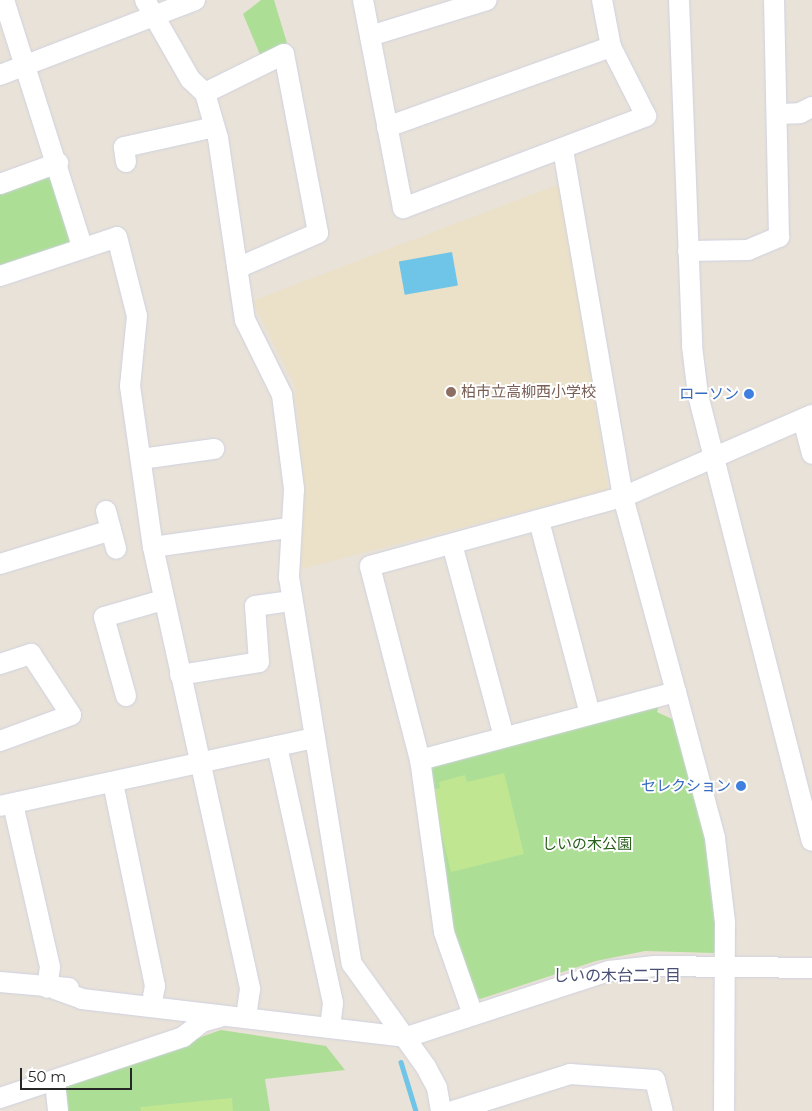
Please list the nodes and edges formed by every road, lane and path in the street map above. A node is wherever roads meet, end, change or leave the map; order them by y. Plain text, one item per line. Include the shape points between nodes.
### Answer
1 (4, 0) edge
2 (195, 0) edge
3 (363, 0) edge
4 (487, 0) edge
5 (602, 0) edge
6 (679, 0) edge
7 (774, 0) edge
8 (150, 8) edge
9 (370, 36) junction
10 (611, 47) junction
11 (28, 65) junction
12 (0, 75) edge
13 (205, 93) junction
14 (812, 107) edge
15 (777, 114) junction
16 (214, 127) junction
17 (387, 127) junction
18 (563, 149) junction
19 (126, 162) dead end
20 (58, 163) junction
21 (0, 184) edge
22 (82, 246) junction
23 (688, 251) junction
24 (237, 268) junction
25 (0, 276) edge
26 (808, 417) edge
27 (214, 449) dead end
28 (812, 454) edge
29 (713, 458) junction
30 (141, 459) junction
31 (624, 496) junction
32 (106, 511) dead end
33 (539, 521) junction
34 (289, 528) junction
35 (452, 544) junction
36 (153, 547) junction
37 (0, 564) edge
38 (163, 600) junction
39 (292, 601) junction
40 (0, 664) edge
41 (180, 675) junction
42 (676, 692) junction
43 (126, 696) dead end
44 (590, 714) junction
45 (504, 737) junction
46 (315, 738) junction
47 (0, 741) edge
48 (278, 746) junction
49 (420, 760) junction
50 (199, 765) junction
51 (113, 783) junction
52 (7, 805) edge
53 (812, 841) edge
54 (725, 966) junction
55 (812, 968) edge
56 (0, 982) edge
57 (51, 989) junction
58 (153, 996) junction
59 (184, 1012) junction
60 (474, 1015) junction
61 (221, 1017) junction
62 (246, 1018) junction
63 (330, 1028) junction
64 (183, 1037) junction
65 (407, 1037) junction
66 (55, 1082) junction
67 (0, 1098) edge
68 (58, 1111) edge
69 (441, 1111) edge
70 (453, 1111) edge
71 (663, 1111) edge
72 (724, 1111) edge

1 - 11 street
2 - 8 street
3 - 9 street
4 - 9 street
5 - 10 street
6 - 23 street
7 - 15 street
8 - 11 street
8 - 13 street via 190,79
9 - 17 street
10 - 17 street
10 - 18 street via 646,116
11 - 12 street
11 - 20 street
13 - 16 street
13 - 24 street via 284,54 318,233
14 - 15 street via 800,113
15 - 23 street via 779,237 748,250
16 - 19 street via 124,147
16 - 24 street
17 - 18 street via 403,208
18 - 31 street
20 - 21 street
20 - 22 street
22 - 25 street
22 - 30 street via 117,237 137,316 130,386
23 - 29 street via 692,346
24 - 34 street via 245,320 282,395 294,489
26 - 28 street
26 - 29 street
27 - 30 street
29 - 31 street
29 - 53 street
30 - 36 street
31 - 33 street
31 - 42 street
32 - 37 street via 114,540
33 - 35 street
33 - 44 street
34 - 36 street
34 - 39 street
35 - 45 street
35 - 49 street via 377,563 369,572
36 - 38 street
38 - 41 street
38 - 43 street via 104,617
39 - 41 street via 255,606 260,662
39 - 46 street
40 - 47 street via 31,654 72,715
41 - 50 street
42 - 44 street
42 - 54 street via 715,838
44 - 45 street
45 - 49 street
46 - 48 street
46 - 65 street via 352,964
48 - 50 street
48 - 63 street via 333,1003
49 - 60 street via 444,932
50 - 51 street
50 - 62 street via 250,989
51 - 52 street
51 - 58 street via 156,986
52 - 57 street via 50,967
54 - 55 street
54 - 60 street via 609,972
54 - 72 street
56 - 57 street
57 - 58 street via 86,986
57 - 59 street via 82,999
58 - 62 street via 222,1005
59 - 61 street
59 - 64 street via 189,1021
60 - 65 street
61 - 62 street
61 - 64 street via 202,1022
62 - 63 street
63 - 65 street
64 - 66 street
65 - 69 street via 437,1088
66 - 67 street
66 - 68 street
70 - 71 street via 570,1074 655,1080

